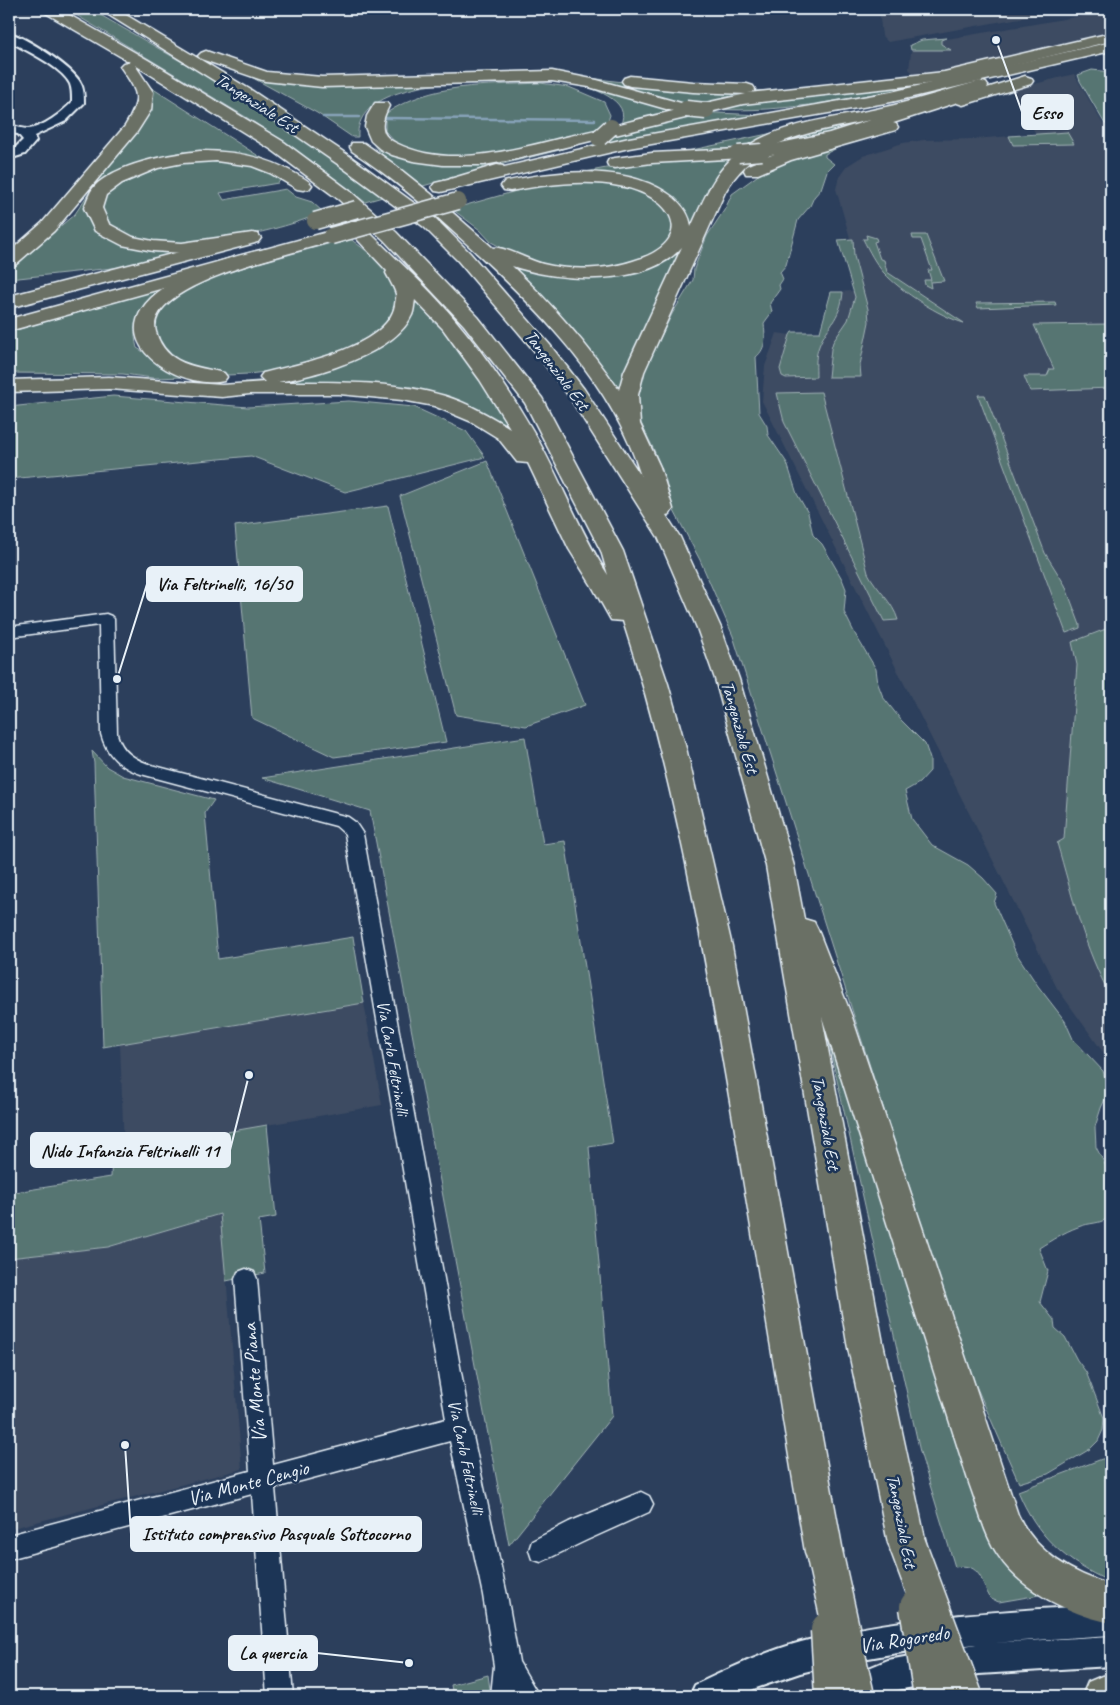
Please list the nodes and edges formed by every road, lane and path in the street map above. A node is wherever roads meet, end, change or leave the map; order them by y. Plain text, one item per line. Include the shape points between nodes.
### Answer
1 (49, 9) edge
2 (106, 9) edge
3 (131, 23) junction
4 (73, 24) junction
5 (9, 36) edge
6 (1111, 37) edge
7 (1111, 47) edge
8 (193, 51) junction
9 (1111, 53) edge
10 (1105, 62) edge
11 (128, 66) junction
12 (1056, 66) junction
13 (386, 80) junction
14 (1025, 81) junction
15 (821, 89) junction
16 (270, 92) dead end
17 (905, 97) junction
18 (393, 100) junction
19 (846, 105) junction
20 (9, 128) edge
21 (26, 134) junction
22 (347, 140) dead end
23 (9, 156) edge
24 (604, 164) junction
25 (386, 165) junction
26 (89, 179) junction
27 (303, 185) junction
28 (510, 186) junction
29 (451, 191) junction
30 (443, 213) junction
31 (297, 226) dead end
32 (323, 228) junction
33 (270, 233) dead end
34 (252, 238) junction
35 (9, 243) edge
36 (376, 248) junction
37 (265, 254) junction
38 (9, 261) edge
39 (137, 268) junction
40 (678, 276) junction
41 (17, 282) dead end
42 (9, 302) edge
43 (9, 310) edge
44 (9, 319) edge
45 (9, 327) edge
46 (9, 379) edge
47 (9, 386) edge
48 (250, 388) junction
49 (630, 423) junction
50 (552, 487) junction
51 (669, 537) junction
52 (9, 632) edge
53 (656, 684) junction
54 (780, 866) junction
55 (246, 1279) dead end
56 (459, 1427) junction
57 (262, 1480) junction
58 (640, 1504) dead end
59 (907, 1544) junction
60 (9, 1547) edge
61 (541, 1550) dead end
62 (824, 1552) junction
63 (1111, 1604) edge
64 (1111, 1620) edge
65 (1111, 1651) edge
66 (507, 1666) junction
67 (1111, 1695) edge
68 (280, 1696) edge
69 (504, 1696) edge
70 (526, 1696) edge
71 (706, 1696) edge
72 (833, 1696) edge
73 (838, 1696) edge
74 (856, 1696) edge
75 (932, 1696) edge
76 (964, 1696) edge
77 (1102, 1696) edge

1 - 4 highway, Tangenziale Est
2 - 3 highway, Tangenziale Est
3 - 8 highway
3 - 51 highway, Tangenziale Est via 246,93 330,150 443,235 543,349 577,393
4 - 11 highway
4 - 53 highway, Tangenziale Est via 143,62 302,163 390,236 470,320 535,402 612,551
5 - 21 street via 59,68 73,79 76,87 78,103 72,110 52,125
6 - 15 highway via 944,77
7 - 17 highway
8 - 13 highway via 265,76 322,82
8 - 16 highway
9 - 12 highway
10 - 14 highway
11 - 26 highway via 145,92 144,110
11 - 27 highway via 254,148
12 - 17 highway
12 - 40 highway via 808,129 757,149 740,160 722,182
13 - 15 highway via 533,72 693,87
13 - 19 highway, bridge via 552,76 706,111 758,113
14 - 24 highway, bridge via 965,95 842,136 807,144 762,152
14 - 40 highway via 855,138 785,156 749,172 735,182 710,215 691,257
15 - 18 highway via 743,99 512,155 467,161 424,159 399,152 386,144 377,136 373,126 375,117
17 - 19 highway
17 - 24 highway via 844,117
17 - 29 highway via 822,118
18 - 25 highway via 365,120 362,129 364,139
18 - 29 highway via 447,85 534,80 582,87 600,95 609,121 571,150
19 - 29 highway via 629,143
20 - 21 street
21 - 23 street via 30,142
22 - 25 highway
24 - 28 highway
25 - 30 highway
26 - 35 highway
26 - 38 highway via 37,238
27 - 34 highway via 270,166 248,160 192,156 162,161 120,177 99,193 93,208 101,227 128,241 153,246 182,248
27 - 36 highway
28 - 29 highway
28 - 30 highway via 576,178 632,184 671,204 682,220 681,233 666,252 646,263 594,273 556,272 503,256
29 - 32 highway
30 - 49 highway via 511,273 563,330
31 - 32 highway
32 - 37 highway
32 - 43 highway
32 - 44 highway
33 - 34 highway
34 - 39 highway
36 - 37 highway via 404,286 407,307 394,328 360,349 302,370 241,379 181,369 153,350 145,327 150,311 163,297 198,278
36 - 50 highway via 456,333 522,430
37 - 45 highway
39 - 41 highway
39 - 42 highway
40 - 49 highway via 634,372 628,395
46 - 48 highway via 92,377
47 - 48 highway via 109,384 222,391
48 - 50 highway via 372,390 439,401 479,418 505,434
49 - 51 highway via 654,479
50 - 53 highway via 580,549 604,586
51 - 54 highway, Tangenziale Est via 709,628 727,679
52 - 56 street, Via Carlo Feltrinelli via 106,619 111,744 124,760 147,770 342,821 354,834
53 - 62 highway, Tangenziale Est via 718,946
54 - 59 highway, Tangenziale Est via 866,1343
54 - 63 highway via 837,1017 1005,1529 1023,1554 1058,1582 1080,1595
55 - 57 street, Via Monte Piana
56 - 57 street, Via Monte Cengio
56 - 66 street, Via Carlo Feltrinelli
57 - 60 street, Via Monte Cengio
57 - 68 street, Via Monte Piana
58 - 61 street
59 - 75 highway, Tangenziale Est, bridge
59 - 76 highway, bridge
62 - 72 highway, bridge
62 - 74 highway, Tangenziale Est, bridge
64 - 71 street, Via Rogoredo via 963,1630 870,1643 788,1660
65 - 73 street, Via Rogoredo via 980,1659 888,1676
66 - 69 street, Via Carlo Feltrinelli
66 - 70 street, Via Carlo Feltrinelli
67 - 77 highway

